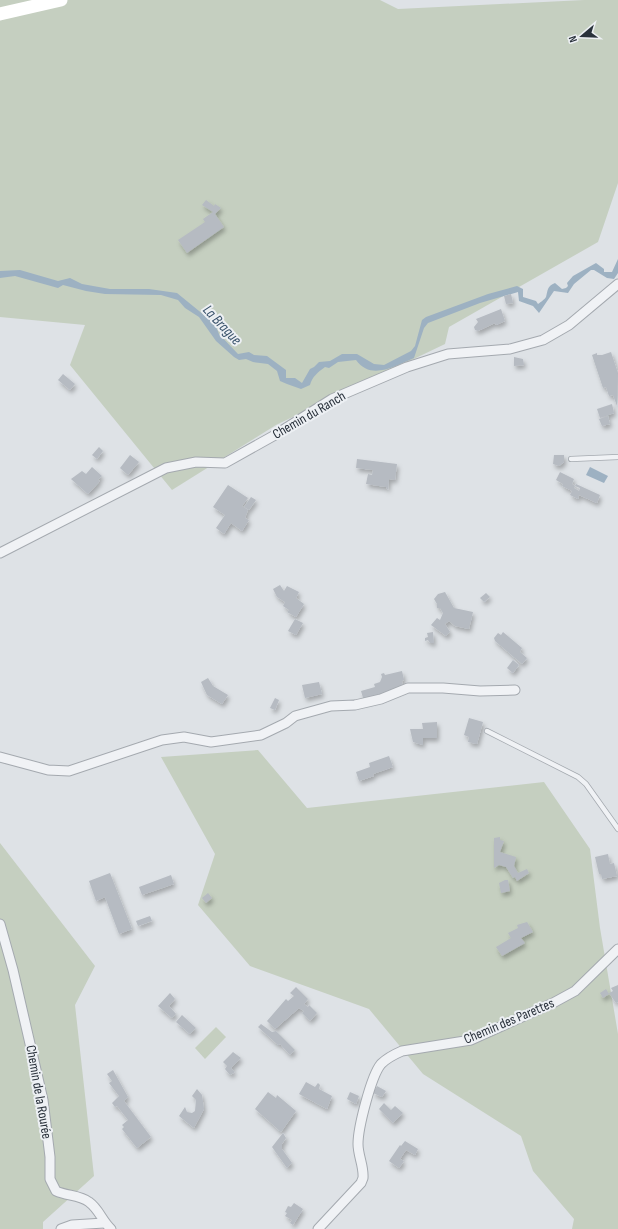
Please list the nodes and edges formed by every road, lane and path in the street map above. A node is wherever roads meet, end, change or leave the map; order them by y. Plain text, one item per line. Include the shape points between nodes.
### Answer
1 (61, 0) edge
2 (0, 14) edge
3 (618, 284) edge
4 (618, 457) edge
5 (571, 459) dead end
6 (0, 553) edge
7 (515, 690) dead end
8 (488, 731) dead end
9 (0, 757) edge
10 (618, 829) edge
11 (0, 924) edge
12 (618, 949) edge
13 (108, 1226) edge
14 (61, 1229) edge
15 (318, 1229) edge

1 - 2 street
3 - 6 street, Chemin du Ranch via 569,325 543,340 510,349 448,354 407,367 332,399 225,463 196,462 166,468
4 - 5 lane
7 - 9 street via 408,688 381,699 355,705 332,706 296,716 260,735 211,742 184,737 162,740 69,771 48,770
8 - 10 lane via 578,777 586,784
11 - 13 street, Chemin de la Rourée via 43,1100 50,1179 56,1191 90,1202
12 - 15 street, Chemin des Parettes via 575,991 553,1003 471,1040 402,1051 382,1063 376,1071 366,1103 358,1142 363,1178
13 - 14 street via 72,1225

